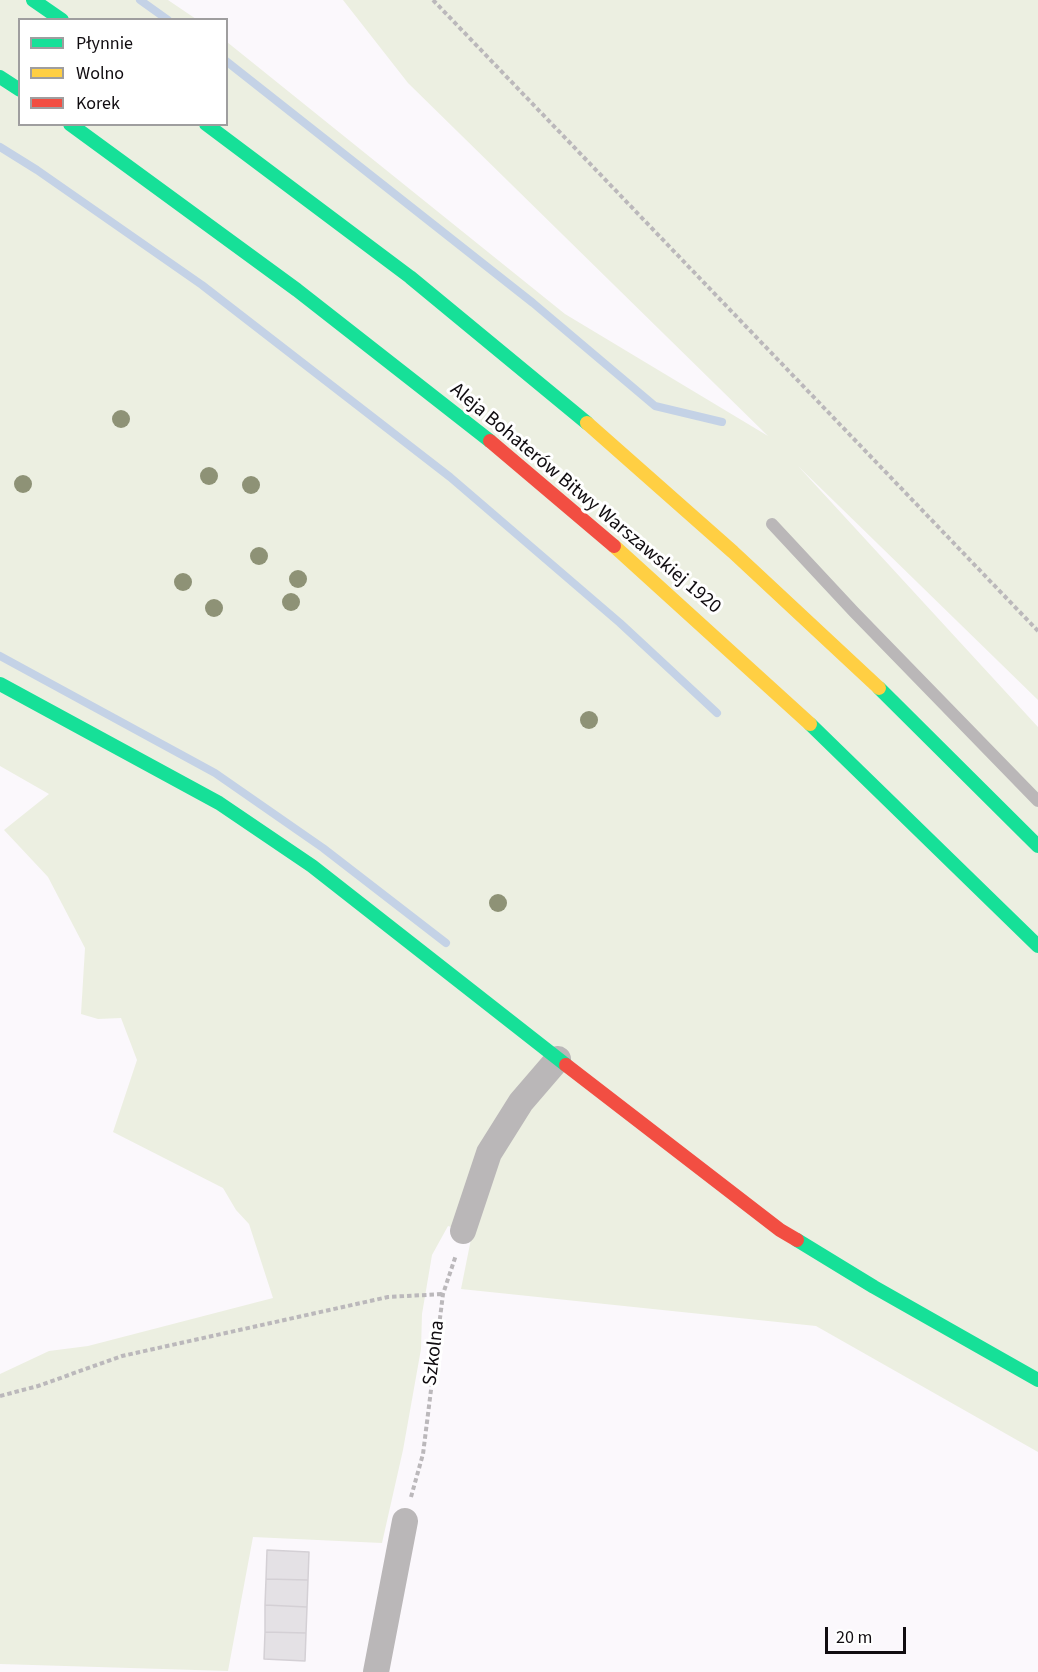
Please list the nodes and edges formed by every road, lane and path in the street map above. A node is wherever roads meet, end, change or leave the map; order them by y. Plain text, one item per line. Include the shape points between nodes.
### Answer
1 (33, 0) edge
2 (433, 0) edge
3 (59, 18) edge
4 (0, 77) edge
5 (18, 89) edge
6 (73, 126) edge
7 (209, 126) edge
8 (772, 524) dead end
9 (1038, 631) edge
10 (0, 684) edge
11 (1038, 801) edge
12 (1038, 846) edge
13 (1038, 946) edge
14 (558, 1059) junction
15 (463, 1231) joint
16 (442, 1294) junction
17 (1038, 1380) edge
18 (0, 1396) edge
19 (405, 1521) joint
20 (376, 1672) edge

1 - 3 main road
2 - 9 path
4 - 5 main road
6 - 13 main road, Aleja Bohaterów Bitwy Warszawskiej 1920 via 304,294 518,464 708,629
7 - 12 main road via 409,277 703,523
8 - 11 lane
10 - 14 main road via 219,803 312,866
14 - 15 street via 521,1102 489,1153
14 - 17 main road via 780,1230
15 - 16 path, Szkolna
16 - 18 path via 388,1297 123,1356
16 - 19 path, Szkolna via 423,1454
19 - 20 street

